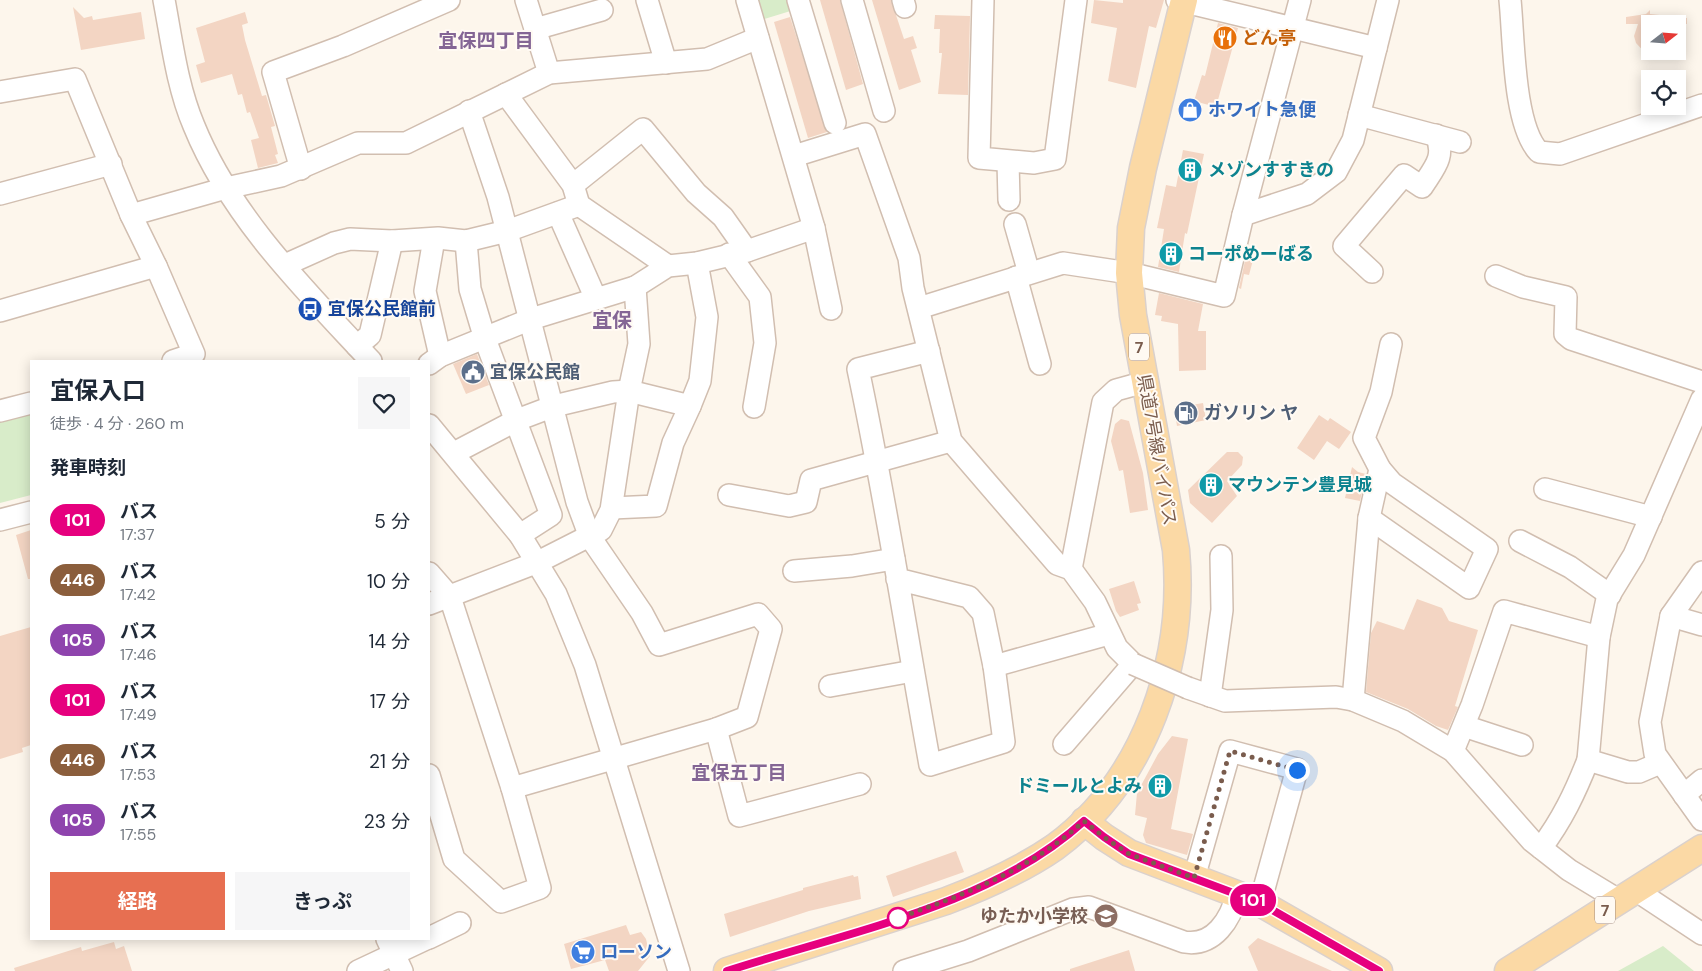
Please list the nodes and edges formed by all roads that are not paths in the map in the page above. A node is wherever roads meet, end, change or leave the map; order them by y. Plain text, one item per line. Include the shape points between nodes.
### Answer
1 (164, 0) edge
2 (449, 0) edge
3 (526, 0) edge
4 (647, 0) edge
5 (747, 0) edge
6 (798, 0) edge
7 (852, 0) edge
8 (983, 0) edge
9 (1076, 0) edge
10 (1300, 0) edge
11 (1388, 0) edge
12 (1510, 0) edge
13 (1181, 1) edge
14 (602, 10) dead end
15 (535, 29) junction
16 (1292, 29) junction
17 (758, 38) junction
18 (1376, 48) junction
19 (666, 62) junction
20 (548, 73) junction
21 (0, 92) edge
22 (506, 94) junction
23 (1702, 105) edge
24 (470, 111) junction
25 (884, 111) dead end
26 (1359, 115) junction
27 (835, 123) dead end
28 (1436, 135) junction
29 (1460, 142) dead end
30 (794, 156) junction
31 (1008, 162) junction
32 (111, 164) junction
33 (301, 169) junction
34 (573, 185) junction
35 (226, 188) junction
36 (0, 194) edge
37 (1009, 200) dead end
38 (579, 206) junction
39 (558, 213) junction
40 (131, 215) junction
41 (1243, 215) junction
42 (1015, 224) dead end
43 (814, 228) junction
44 (507, 231) junction
45 (434, 239) junction
46 (392, 241) junction
47 (466, 241) junction
48 (738, 252) junction
49 (697, 263) junction
50 (285, 265) junction
51 (156, 266) junction
52 (668, 266) junction
53 (1372, 272) dead end
54 (1129, 273) junction
55 (1023, 275) junction
56 (1496, 276) dead end
57 (635, 286) junction
58 (596, 299) junction
59 (918, 308) junction
60 (831, 309) dead end
61 (0, 311) edge
62 (531, 319) junction
63 (485, 339) junction
64 (1391, 344) dead end
65 (929, 351) junction
66 (364, 354) edge
67 (175, 360) edge
68 (435, 360) edge
69 (1040, 364) dead end
70 (1145, 382) junction
71 (1702, 382) edge
72 (629, 391) junction
73 (1702, 399) edge
74 (30, 403) edge
75 (554, 406) junction
76 (690, 406) junction
77 (754, 407) dead end
78 (0, 411) edge
79 (517, 420) junction
80 (430, 426) edge
81 (951, 441) junction
82 (454, 453) junction
83 (878, 462) junction
84 (1380, 469) junction
85 (1545, 489) dead end
86 (729, 495) dead end
87 (612, 508) junction
88 (30, 512) edge
89 (1651, 517) junction
90 (1369, 518) junction
91 (0, 520) edge
92 (520, 535) junction
93 (590, 537) junction
94 (1520, 541) dead end
95 (1221, 556) dead end
96 (538, 562) junction
97 (896, 569) junction
98 (1071, 569) junction
99 (794, 571) dead end
100 (1702, 572) edge
101 (430, 574) edge
102 (1610, 595) junction
103 (450, 597) junction
104 (430, 604) edge
105 (1671, 616) junction
106 (1702, 625) edge
107 (1109, 634) junction
108 (1599, 637) junction
109 (1133, 664) junction
110 (994, 666) junction
111 (913, 671) junction
112 (830, 686) dead end
113 (1210, 696) junction
114 (1353, 700) junction
115 (1464, 726) junction
116 (716, 730) junction
117 (1064, 744) dead end
118 (1522, 745) dead end
119 (1453, 751) junction
120 (614, 759) junction
121 (1588, 760) junction
122 (1660, 763) junction
123 (430, 778) edge
124 (1702, 780) edge
125 (860, 784) dead end
126 (512, 788) junction
127 (1684, 795) junction
128 (1702, 820) edge
129 (1084, 821) junction
130 (1541, 848) junction
131 (1702, 848) edge
132 (1194, 878) junction
133 (1628, 896) junction
134 (1249, 898) junction
135 (460, 923) dead end
136 (1702, 934) edge
137 (430, 937) edge
138 (424, 940) edge
139 (394, 955) edge
140 (358, 971) edge
141 (679, 971) edge
142 (727, 971) edge
143 (904, 971) edge
144 (1379, 971) edge
145 (1508, 971) edge

1 - 35 street via 179,81 193,124
2 - 33 street via 273,72
3 - 15 street
4 - 19 street
5 - 17 street
6 - 27 street
7 - 25 street
8 - 31 street via 978,158
9 - 31 street via 1055,159 1034,163
10 - 16 street
11 - 18 street
12 - 23 street via 1522,114 1538,152 1560,154
13 - 16 street
13 - 54 main road, 県道7号線バイパス / 7 via 1134,211
14 - 15 street
15 - 20 street
16 - 18 street
16 - 41 street
17 - 19 street via 707,59
17 - 30 street
18 - 26 street
19 - 20 street
20 - 22 street
21 - 32 street via 75,79
22 - 24 street
22 - 34 street
24 - 33 street via 406,144 358,143
24 - 44 street
26 - 28 street
26 - 41 street via 1353,140 1336,172 1307,194
28 - 29 street
28 - 53 street via 1441,146 1440,158 1422,186 1404,175 1344,246
30 - 43 street
30 - 59 street via 865,134 908,258
31 - 37 street
32 - 36 street
32 - 40 street
33 - 35 street
34 - 38 street
34 - 48 street via 643,129 696,193 723,218
35 - 40 street
35 - 50 street via 250,224
38 - 39 street
38 - 52 street
39 - 44 street
39 - 58 street
40 - 51 street
41 - 54 street via 1224,296
42 - 55 street
43 - 48 street
43 - 60 street
44 - 47 street
44 - 62 street
45 - 46 street
45 - 47 street
45 - 68 street via 425,291
46 - 50 street via 350,239
46 - 66 street
47 - 63 street via 470,289
48 - 49 street
48 - 77 street via 760,298 764,343
49 - 52 street
49 - 76 street via 708,316 700,381
50 - 66 street
51 - 61 street
51 - 67 street via 194,354
52 - 57 street
54 - 55 street via 1064,263
54 - 70 main road, 県道7号線バイパス / 7
55 - 59 street
55 - 69 street
56 - 71 street via 1523,287 1566,297 1565,334 1571,340
57 - 58 street
57 - 72 street via 639,344
58 - 62 street
59 - 65 street
62 - 63 street
62 - 75 street
63 - 68 street
63 - 79 street
64 - 84 street via 1381,392 1364,438
65 - 81 street
65 - 83 street via 858,369
70 - 98 street via 1116,390 1103,402
70 - 129 main road, 県道7号線バイパス / 7 via 1176,550 1175,630 1160,695 1146,734 1112,788
72 - 75 street
72 - 76 street
72 - 87 street
73 - 89 street
74 - 78 street
75 - 79 street
75 - 93 street via 577,502
76 - 87 street via 673,443 656,506
79 - 82 street
79 - 92 street via 550,514
80 - 82 street
81 - 83 street
81 - 98 street via 1057,564
82 - 92 street
83 - 86 street via 811,480 806,502 789,506
83 - 97 street
84 - 90 street
84 - 90 street via 1392,483 1487,548 1469,588
85 - 89 street
87 - 93 street via 601,530
88 - 91 street
89 - 102 street via 1634,555
90 - 114 street
92 - 96 street
93 - 96 street
93 - 116 street via 642,613 659,645 758,614 771,629 747,717
94 - 102 street via 1570,567
95 - 113 street via 1222,610
96 - 103 street
96 - 120 street via 572,628
97 - 99 street via 852,566
97 - 110 street via 969,597 982,613
97 - 111 street
98 - 107 street via 1095,602
100 - 105 street
101 - 103 street
102 - 108 street
103 - 104 street
103 - 126 street
105 - 106 street
105 - 122 street via 1650,722 1655,754
107 - 109 street
107 - 110 street
108 - 115 street via 1504,611
108 - 121 street
109 - 113 street, bridge
109 - 117 street
110 - 111 street via 1004,742 930,765
111 - 112 street
113 - 114 street via 1225,701 1336,697
114 - 119 street via 1403,721
115 - 118 street
115 - 119 street
116 - 120 street
116 - 125 street via 739,816
119 - 130 street
120 - 126 street
120 - 141 street
121 - 122 street via 1628,772 1639,772
121 - 130 street via 1572,802
122 - 127 street
123 - 126 street via 454,858 501,902 540,888
124 - 127 street
127 - 128 street
129 - 132 main road via 1129,854
129 - 142 main road, 7 via 1054,848 977,889 892,920
130 - 133 street via 1569,870
131 - 133 main road, 7
132 - 134 main road
132 - 134 street via 1230,751 1297,770
133 - 136 street
133 - 145 main road, 7
134 - 143 street via 1234,908 1218,933 1198,942 1184,942 1089,907 1074,909 968,952
134 - 144 main road
135 - 137 street
138 - 139 street
139 - 140 street

